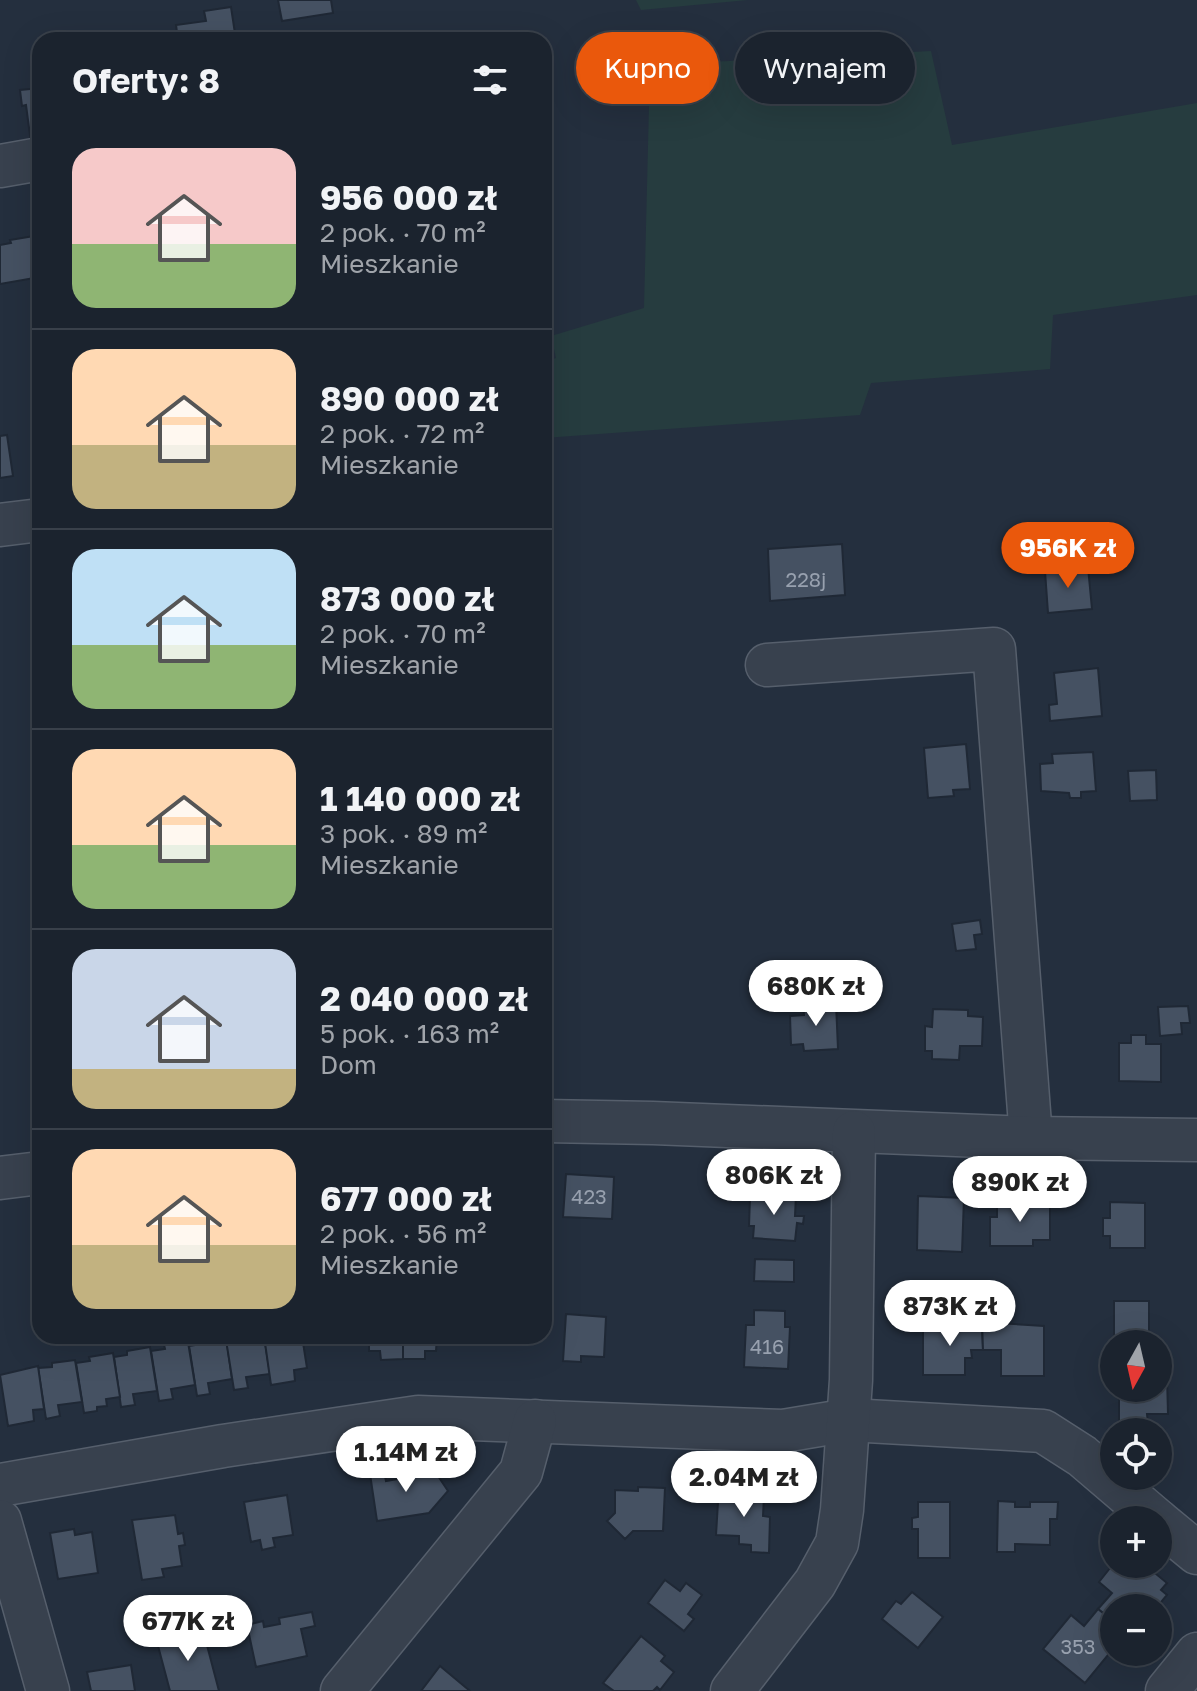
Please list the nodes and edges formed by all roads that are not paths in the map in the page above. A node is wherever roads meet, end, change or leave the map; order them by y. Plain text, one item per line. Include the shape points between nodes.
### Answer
1 (32, 160) edge
2 (0, 166) edge
3 (32, 521) edge
4 (0, 525) edge
5 (767, 665) dead end
6 (552, 1121) edge
7 (854, 1132) junction
8 (1031, 1138) junction
9 (1197, 1140) edge
10 (32, 1174) edge
11 (0, 1178) edge
12 (849, 1420) junction
13 (535, 1421) junction
14 (0, 1485) edge
15 (1141, 1506) edge
16 (0, 1521) edge
17 (1172, 1532) edge
18 (1197, 1553) edge
19 (1197, 1654) edge
20 (48, 1691) edge
21 (342, 1691) edge
22 (732, 1691) edge
23 (1167, 1691) edge

1 - 2 street
3 - 4 street
5 - 8 street via 994,649
6 - 7 street
7 - 8 street
7 - 12 street
8 - 9 street
10 - 11 street
12 - 13 street via 783,1431
12 - 15 street via 1043,1431
12 - 22 street via 837,1543 815,1583
13 - 14 street via 418,1417
13 - 21 street via 521,1472
16 - 20 street
17 - 18 street
19 - 23 street

